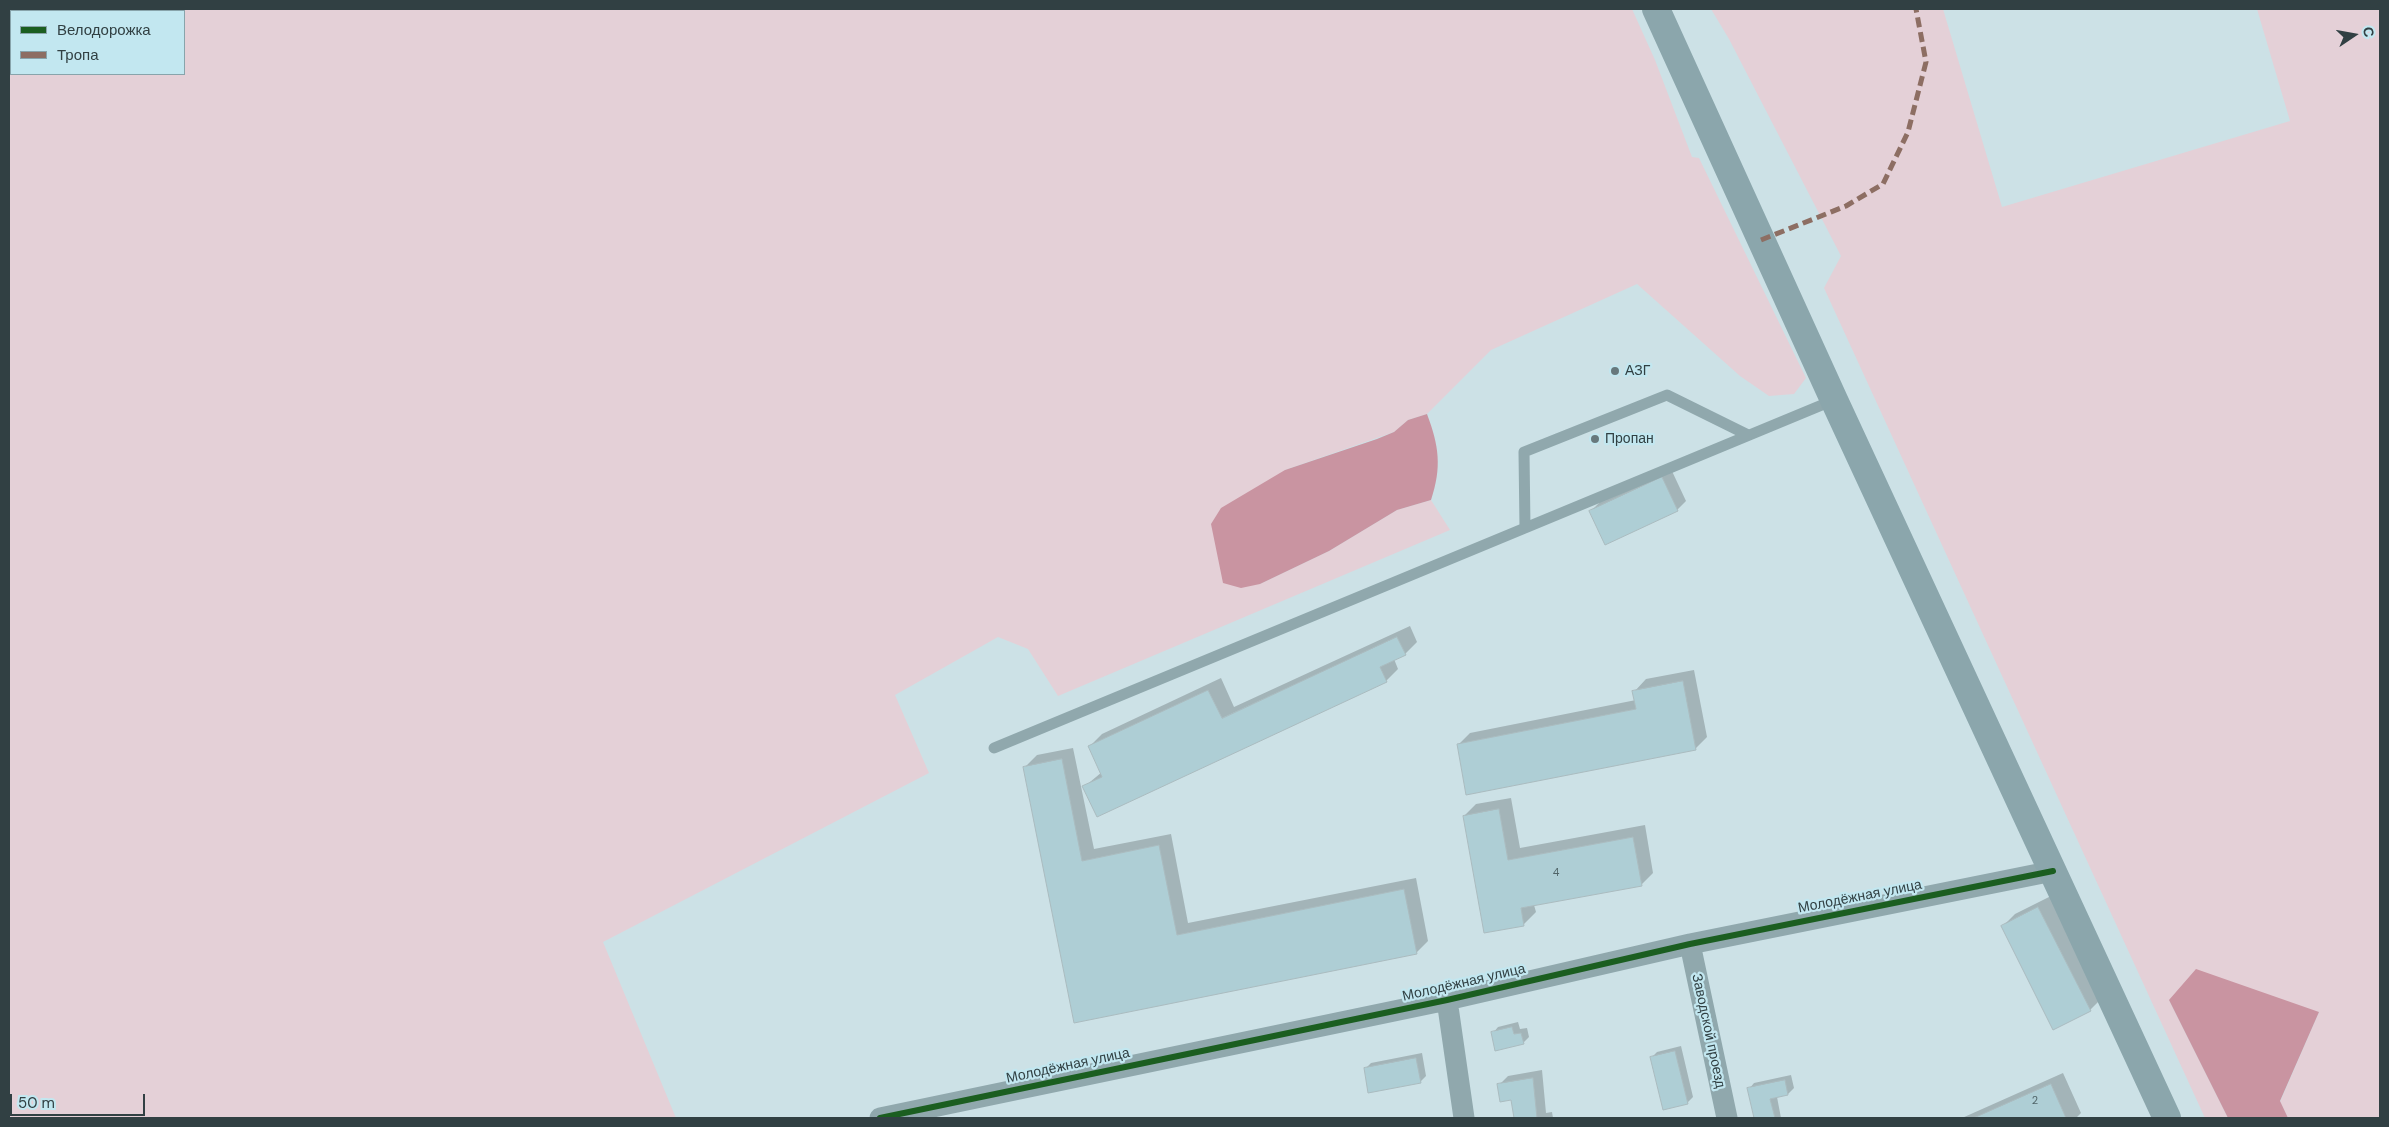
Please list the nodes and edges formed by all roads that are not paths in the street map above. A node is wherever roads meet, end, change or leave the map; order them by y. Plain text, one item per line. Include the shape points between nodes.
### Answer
1 (1656, 9) edge
2 (1834, 400) junction
3 (1748, 435) junction
4 (1525, 528) junction
5 (994, 748) dead end
6 (2053, 871) junction
7 (1690, 944) junction
8 (1446, 1000) junction
9 (880, 1118) edge
10 (1464, 1118) edge
11 (1727, 1118) edge
12 (2167, 1118) edge

1 - 2 main road
2 - 3 lane
2 - 6 main road
3 - 4 lane
3 - 4 lane via 1666,395 1524,452
4 - 5 lane
6 - 7 street, Молодёжная улица
6 - 12 main road
7 - 8 street, Молодёжная улица
7 - 11 street, Заводской проезд
8 - 9 street, Молодёжная улица
8 - 10 street

